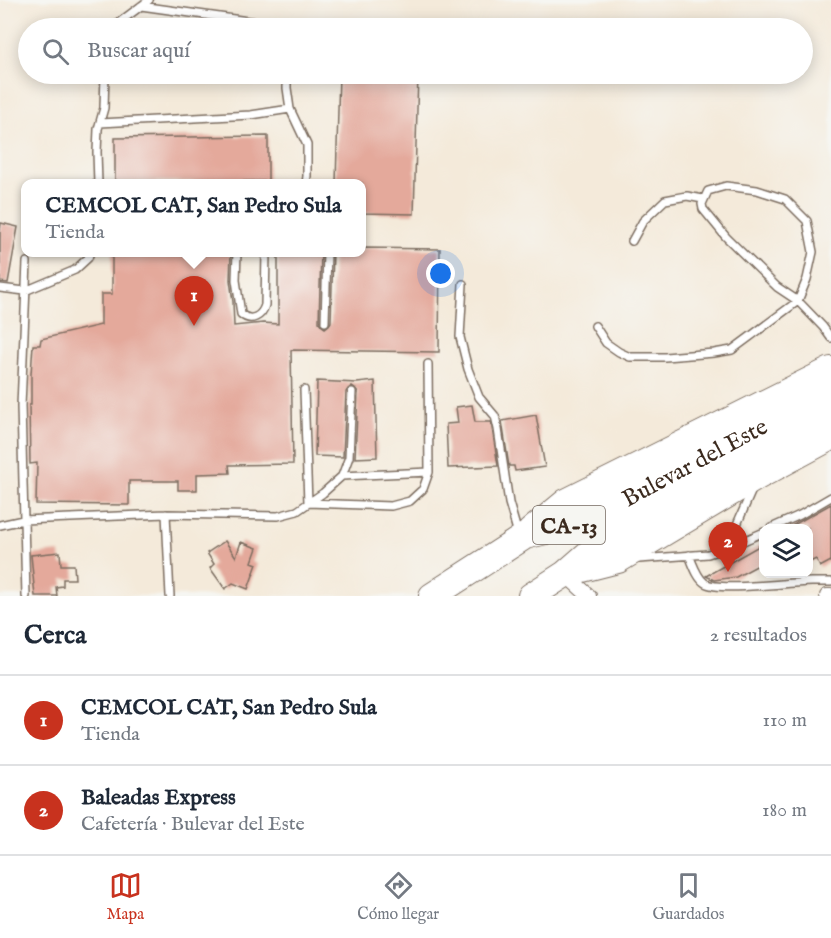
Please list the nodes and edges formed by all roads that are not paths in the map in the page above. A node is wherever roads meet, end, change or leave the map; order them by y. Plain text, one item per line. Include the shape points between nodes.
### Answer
1 (149, 0) edge
2 (141, 6) junction
3 (125, 18) edge
4 (227, 18) edge
5 (105, 84) edge
6 (287, 84) edge
7 (290, 109) junction
8 (100, 123) junction
9 (98, 179) edge
10 (307, 179) edge
11 (704, 199) junction
12 (632, 241) dead end
13 (88, 257) edge
14 (237, 257) edge
15 (266, 257) edge
16 (327, 257) edge
17 (27, 262) dead end
18 (463, 284) dead end
19 (0, 288) edge
20 (25, 291) junction
21 (798, 301) junction
22 (325, 322) dead end
23 (595, 326) dead end
24 (831, 338) edge
25 (428, 364) dead end
26 (831, 370) edge
27 (831, 389) edge
28 (304, 390) dead end
29 (351, 392) dead end
30 (831, 415) edge
31 (831, 437) edge
32 (715, 464) junction
33 (429, 472) junction
34 (342, 476) junction
35 (757, 477) junction
36 (831, 497) edge
37 (308, 503) junction
38 (166, 514) junction
39 (23, 520) junction
40 (780, 524) edge
41 (0, 525) edge
42 (759, 534) edge
43 (522, 537) junction
44 (732, 546) junction
45 (689, 555) junction
46 (618, 560) junction
47 (565, 574) junction
48 (831, 582) edge
49 (26, 596) edge
50 (170, 596) edge
51 (432, 596) edge
52 (531, 596) edge
53 (589, 596) edge

1 - 2 lane
2 - 3 lane
2 - 4 lane
5 - 8 lane
6 - 7 lane
7 - 8 lane via 251,115
7 - 10 lane via 307,145
8 - 9 lane
11 - 12 lane via 687,196 665,200 643,221
11 - 21 lane via 703,209 726,237 777,287
11 - 21 lane via 708,191 726,186 757,190 785,199 807,221 813,252
13 - 20 lane via 75,270
14 - 15 lane via 241,314 249,318 263,312
16 - 22 lane
17 - 20 lane
18 - 43 lane via 460,337 479,397 495,416 509,504
19 - 20 lane
20 - 39 lane
21 - 23 lane via 732,350 714,353 630,357 606,343
21 - 24 lane
25 - 33 lane
26 - 43 highway via 566,502
27 - 32 highway, Bulevar del Este / CA-13
28 - 37 lane
29 - 34 lane via 349,457
30 - 32 highway, Bulevar del Este / CA-13
31 - 35 highway
32 - 43 highway, Bulevar del Este / CA-13 via 583,522
32 - 47 highway, Bulevar del Este / CA-13 via 605,539
33 - 34 lane
33 - 37 lane via 423,489 410,501 391,506
34 - 37 lane
35 - 44 lane
35 - 46 highway
36 - 40 lane
37 - 38 lane via 278,516
38 - 39 lane
38 - 50 lane
39 - 41 lane
39 - 49 lane
42 - 44 lane
43 - 51 highway, Bulevar del Este / CA-13
44 - 45 lane
45 - 46 lane
45 - 48 lane via 699,576 714,587
46 - 47 highway
47 - 52 highway, Bulevar del Este / CA-13
47 - 53 street

